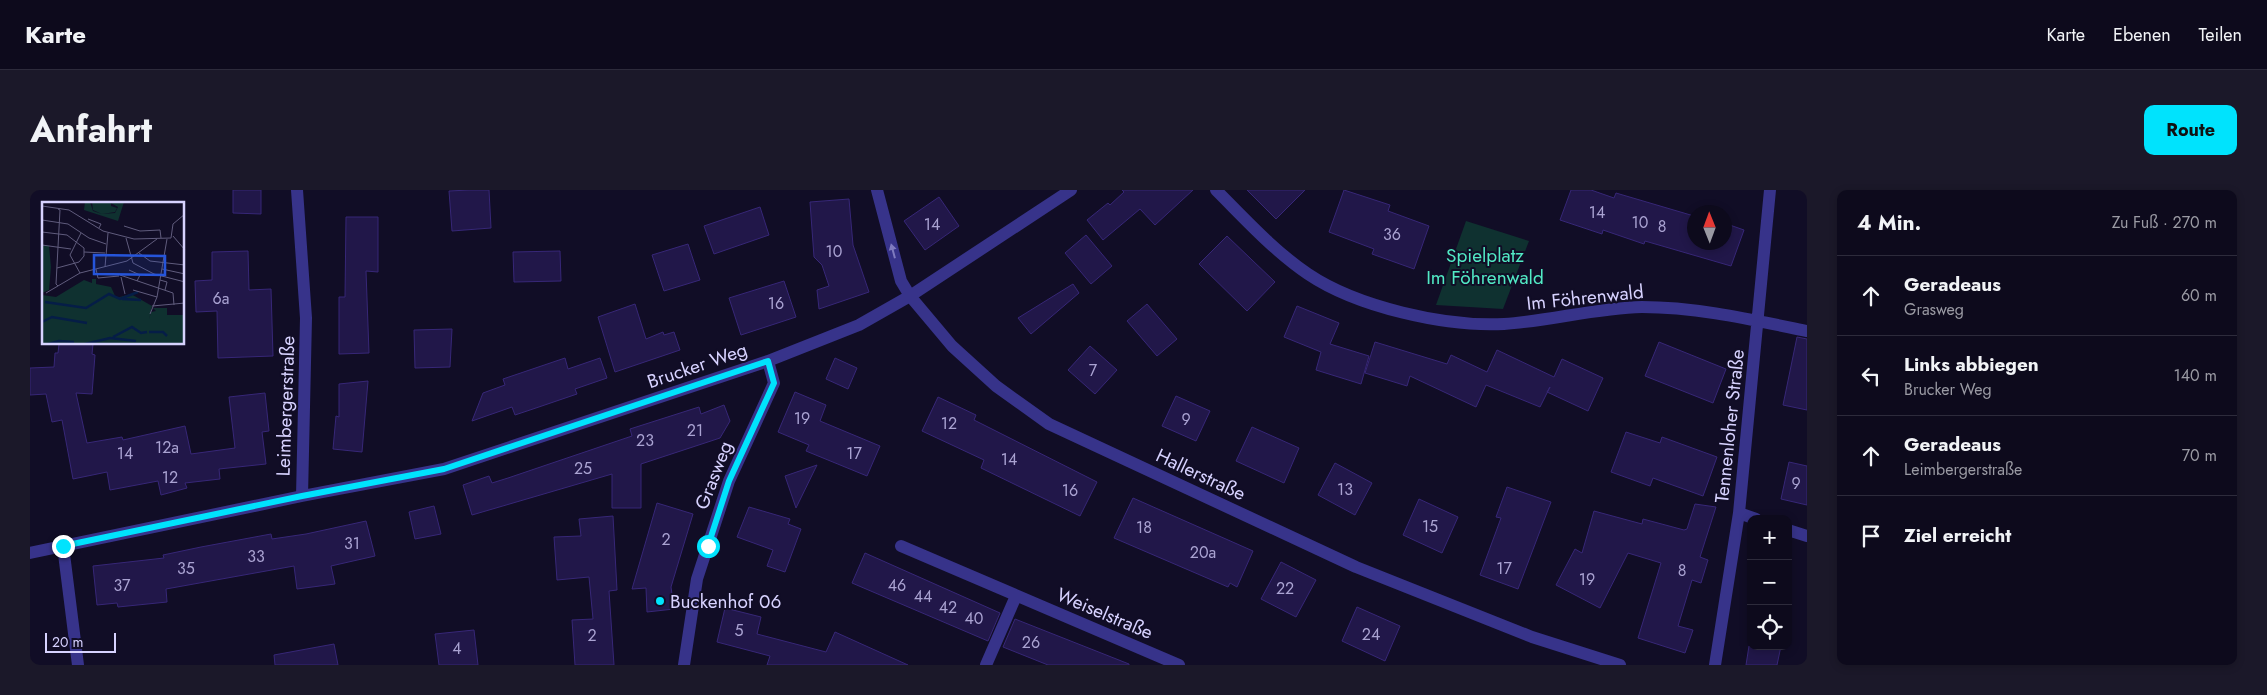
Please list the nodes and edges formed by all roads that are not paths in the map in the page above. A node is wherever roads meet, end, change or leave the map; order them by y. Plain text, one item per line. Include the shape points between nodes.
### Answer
1 (296, 190) edge
2 (877, 190) edge
3 (1071, 190) edge
4 (1216, 190) edge
5 (1770, 190) edge
6 (910, 296) junction
7 (1759, 321) junction
8 (1807, 331) edge
9 (768, 361) junction
10 (302, 496) junction
11 (1739, 513) junction
12 (1747, 516) edge
13 (1792, 531) edge
14 (1807, 536) edge
15 (63, 546) junction
16 (901, 546) dead end
17 (30, 553) edge
18 (1016, 596) junction
19 (78, 665) edge
20 (684, 665) edge
21 (986, 665) edge
22 (1180, 665) edge
23 (1620, 665) edge
24 (1715, 665) edge

1 - 10 street, Leimbergerstraße via 306,318
6 -> 2 street, Hallerstraße via 901,281
3 - 6 street, Brucker Weg
4 - 7 street, Im Föhrenwald via 1276,250 1309,275 1348,294 1425,318 1501,324 1643,307
5 - 7 street, Tennenloher Straße
6 - 9 street, Brucker Weg via 859,325
6 - 23 street, Hallerstraße via 952,346 996,386 1049,424 1356,567 1532,637
7 - 8 street, Im Föhrenwald
7 - 11 street, Tennenloher Straße
9 - 10 street, Brucker Weg via 444,469
9 - 20 street, Grasweg via 774,383 729,481 712,530 697,579
10 - 15 street, Leimbergerstraße
11 - 12 street
11 - 24 street, Tennenloher Straße
13 - 14 street
15 - 17 street, Leimbergerstraße
15 - 19 street
16 - 18 street, Weiselstraße
18 - 21 street
18 - 22 street, Weiselstraße

